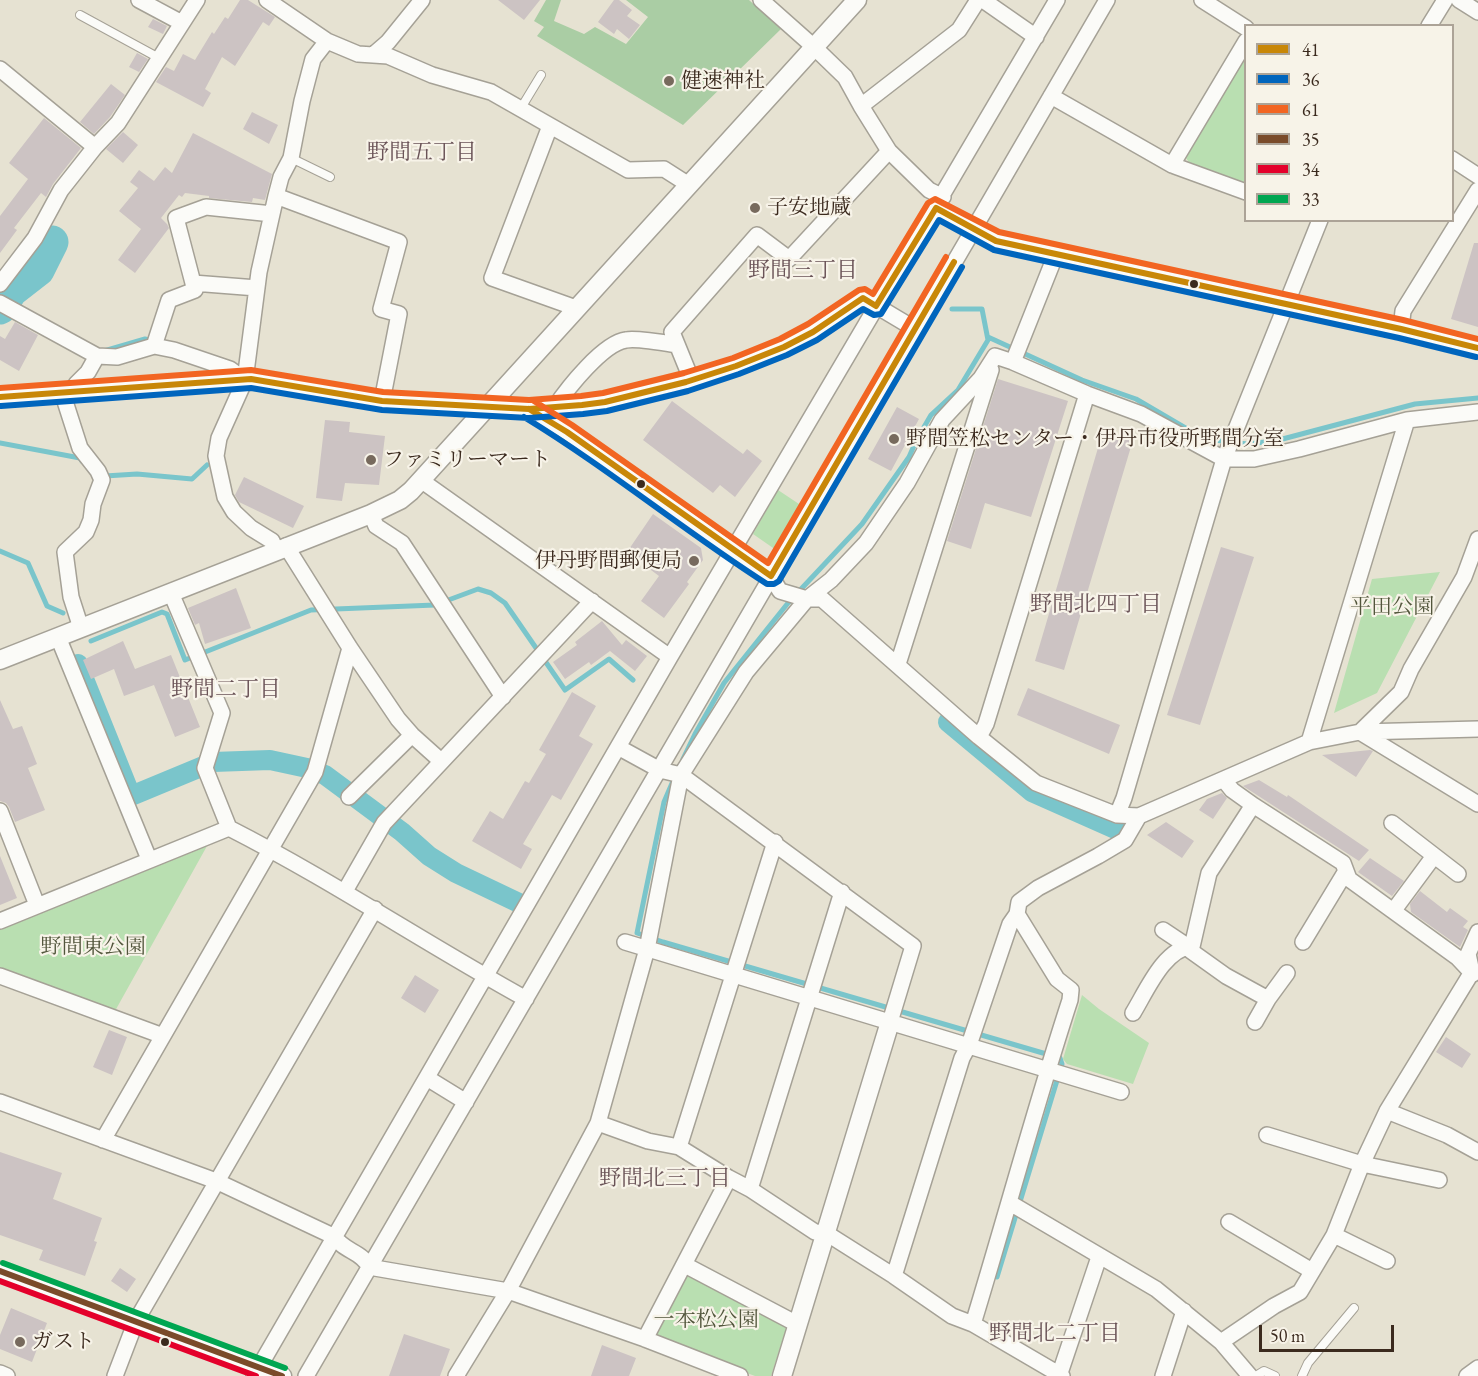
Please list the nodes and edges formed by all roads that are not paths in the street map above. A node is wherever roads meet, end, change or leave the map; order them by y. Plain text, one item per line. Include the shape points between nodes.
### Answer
1 (139, 0) edge
2 (197, 0) edge
3 (267, 0) edge
4 (422, 0) edge
5 (761, 0) edge
6 (856, 0) edge
7 (978, 0) edge
8 (983, 0) edge
9 (1058, 0) edge
10 (1202, 0) edge
11 (1445, 0) edge
12 (1459, 0) edge
13 (1104, 1) edge
14 (1478, 12) edge
15 (81, 15) dead end
16 (182, 22) junction
17 (1430, 24) edge
18 (1244, 27) edge
19 (1036, 37) junction
20 (327, 41) junction
21 (1244, 43) edge
22 (814, 46) junction
23 (373, 55) junction
24 (159, 58) junction
25 (0, 69) edge
26 (541, 75) dead end
27 (1051, 96) junction
28 (861, 106) junction
29 (521, 108) junction
30 (550, 126) junction
31 (95, 147) junction
32 (890, 151) junction
33 (291, 158) junction
34 (1454, 160) edge
35 (1172, 165) junction
36 (1478, 176) edge
37 (330, 177) dead end
38 (689, 185) junction
39 (1478, 190) edge
40 (1244, 192) edge
41 (276, 196) junction
42 (939, 202) junction
43 (272, 214) junction
44 (1319, 222) edge
45 (974, 229) junction
46 (1056, 254) junction
47 (193, 283) junction
48 (0, 284) edge
49 (257, 288) junction
50 (2, 304) edge
51 (1285, 304) junction
52 (876, 306) junction
53 (576, 308) junction
54 (915, 329) junction
55 (1401, 329) junction
56 (677, 345) junction
57 (153, 346) junction
58 (1478, 348) edge
59 (97, 356) junction
60 (995, 356) junction
61 (1013, 362) junction
62 (245, 380) junction
63 (692, 381) junction
64 (69, 392) junction
65 (1087, 394) junction
66 (0, 397) edge
67 (382, 401) junction
68 (489, 406) junction
69 (555, 407) junction
70 (529, 409) junction
71 (1478, 412) edge
72 (1407, 420) junction
73 (1224, 459) junction
74 (422, 481) junction
75 (371, 514) junction
76 (1478, 539) edge
77 (281, 548) junction
78 (733, 550) junction
79 (771, 576) junction
80 (171, 593) junction
81 (798, 596) junction
82 (592, 601) junction
83 (81, 628) junction
84 (58, 637) junction
85 (350, 648) junction
86 (670, 657) junction
87 (0, 660) edge
88 (898, 664) junction
89 (503, 697) junction
90 (1478, 729) edge
91 (1360, 732) junction
92 (412, 735) junction
93 (979, 737) junction
94 (1310, 742) junction
95 (618, 747) junction
96 (441, 761) junction
97 (660, 770) junction
98 (681, 775) junction
99 (1224, 780) junction
100 (351, 795) dead end
101 (1478, 804) edge
102 (1253, 805) junction
103 (0, 811) edge
104 (1117, 815) junction
105 (1139, 816) junction
106 (1392, 823) dead end
107 (229, 828) junction
108 (775, 842) junction
109 (271, 850) junction
110 (1434, 856) junction
111 (149, 860) junction
112 (1346, 871) junction
113 (1458, 874) dead end
114 (345, 891) junction
115 (842, 892) junction
116 (37, 905) junction
117 (375, 909) junction
118 (1394, 910) junction
119 (1017, 914) junction
120 (0, 921) edge
121 (1163, 930) dead end
122 (1478, 932) edge
123 (625, 942) dead end
124 (1303, 942) dead end
125 (1190, 946) junction
126 (647, 948) junction
127 (1287, 973) dead end
128 (733, 974) junction
129 (1475, 975) edge
130 (0, 976) edge
131 (486, 977) junction
132 (810, 998) junction
133 (526, 999) junction
134 (1268, 999) junction
135 (1134, 1013) dead end
136 (890, 1022) junction
137 (1255, 1022) dead end
138 (163, 1036) junction
139 (969, 1045) junction
140 (1047, 1070) junction
141 (427, 1078) junction
142 (1121, 1092) dead end
143 (0, 1102) edge
144 (466, 1102) junction
145 (1387, 1111) junction
146 (598, 1124) junction
147 (1268, 1135) dead end
148 (103, 1140) junction
149 (680, 1148) junction
150 (1478, 1152) edge
151 (1362, 1164) junction
152 (729, 1179) junction
153 (1439, 1180) dead end
154 (216, 1181) junction
155 (750, 1189) junction
156 (1010, 1203) junction
157 (1229, 1222) dead end
158 (826, 1233) junction
159 (1334, 1235) junction
160 (334, 1237) junction
161 (1099, 1257) junction
162 (1387, 1261) dead end
163 (685, 1265) junction
164 (369, 1268) junction
165 (0, 1271) edge
166 (1312, 1271) junction
167 (894, 1276) junction
168 (508, 1291) junction
169 (1354, 1308) dead end
170 (1184, 1311) junction
171 (136, 1321) junction
172 (797, 1324) junction
173 (974, 1324) junction
174 (645, 1339) junction
175 (1221, 1342) junction
176 (1478, 1368) edge
177 (257, 1372) edge
178 (0, 1373) edge
179 (1060, 1375) edge
180 (7, 1376) edge
181 (115, 1376) edge
182 (282, 1376) edge
183 (306, 1376) edge
184 (456, 1376) edge
185 (740, 1376) edge
186 (782, 1376) edge
187 (1163, 1376) edge
188 (1250, 1376) edge
189 (1256, 1376) edge
190 (1275, 1376) edge
191 (1302, 1376) edge
192 (1467, 1376) edge

1 - 16 street
2 - 16 street
3 - 20 street
4 - 23 street
5 - 22 street
6 - 22 street
7 - 28 street via 959,30
8 - 19 street
9 - 19 street
10 - 18 street
11 - 17 street
12 - 14 street
13 - 27 street
15 - 24 lane
16 - 24 street
19 - 42 street
20 - 23 street via 358,54
20 - 33 street via 313,59
21 - 35 street
22 - 28 street via 845,77
22 - 38 street
23 - 29 street via 388,56 432,75 491,92
24 - 31 street via 118,123
25 - 31 street
26 - 29 lane
27 - 35 street
27 - 45 street
28 - 32 street
29 - 30 street
30 - 38 street via 628,170 664,169
30 - 53 street via 492,278
31 - 48 street via 61,190 34,238
32 - 42 street
32 - 56 street via 789,259 757,235 672,332
33 - 37 lane
33 - 41 street
34 - 36 street
35 - 40 street
38 - 53 street
39 - 55 street via 1404,311
41 - 43 street
41 - 67 street via 399,242 381,309 399,314
42 - 45 street
42 - 52 street
43 - 47 street via 206,207 176,218
43 - 49 street
44 - 51 street
45 - 46 street via 996,241
45 - 54 street
46 - 51 street
46 - 61 street
47 - 49 street
47 - 57 street via 195,290 169,300
49 - 62 street
50 - 59 street
51 - 55 street
51 - 73 street
52 - 54 street
52 - 63 street via 863,298 813,332
52 - 78 street
53 - 68 street
54 - 79 street
55 - 58 street
56 - 63 street
56 - 69 street via 625,340 592,362
57 - 59 street via 117,357
57 - 62 street via 230,369
59 - 64 street
60 - 61 street
60 - 81 street via 981,378 942,420 907,483 866,543 831,580
60 - 88 street
61 - 65 street
62 - 64 street
62 - 67 street
62 - 77 street via 219,438 218,473 234,512
63 - 69 street via 605,402
64 - 66 street
64 - 83 street via 80,448 102,480 86,532 65,552 70,597
65 - 73 street via 1141,414
65 - 93 street
67 - 68 street
68 - 70 street
68 - 74 street
69 - 70 street
70 - 78 street
71 - 72 street
72 - 73 street via 1265,457
72 - 94 street
73 - 104 street
74 - 75 street via 400,500
74 - 82 street
75 - 77 street
75 - 89 street via 376,526 402,543
76 - 91 street via 1464,577 1401,692
77 - 80 street
77 - 85 street
78 - 79 street
78 - 86 street
79 - 81 street via 780,591
79 - 97 street
80 - 83 street
80 - 107 street via 222,713 205,768
81 - 88 street via 822,599
81 - 98 street
82 - 86 street
82 - 89 street
83 - 84 street
84 - 87 street
84 - 111 street
85 - 92 street
85 - 109 street via 315,772
86 - 95 street
88 - 93 street
89 - 96 street
90 - 91 street
91 - 94 street
91 - 101 street
92 - 96 street
92 - 100 street
93 - 104 street via 1036,783
94 - 99 street
95 - 97 street
95 - 131 street
96 - 114 street via 384,823
97 - 98 street
97 - 133 street
98 - 108 street
98 - 126 street
99 - 102 street
99 - 105 street
102 - 112 street via 1343,862
102 - 125 street via 1209,873
103 - 116 street
104 - 105 street
105 - 119 street via 1125,840 1038,888 1019,902
106 - 110 street
107 - 109 street
107 - 111 street
108 - 115 street
108 - 128 street
109 - 114 street
109 - 138 street
110 - 113 street
110 - 118 street
111 - 116 street
112 - 118 street via 1349,879
112 - 124 street
114 - 117 street
115 - 132 street
115 - 136 street via 913,946
116 - 120 street
117 - 131 street
117 - 154 street
118 - 129 street
119 - 139 street via 1010,924
119 - 140 street via 1057,980 1071,990
121 - 125 street
122 - 129 street via 1468,954
123 - 126 street
125 - 134 street via 1191,951 1226,976
125 - 135 street via 1181,947 1169,957
126 - 128 street
126 - 146 street
127 - 134 street
128 - 132 street
128 - 149 street
129 - 145 street
130 - 138 street
131 - 133 street
131 - 141 street
132 - 136 street
132 - 155 street
133 - 144 street
134 - 137 street
136 - 139 street
136 - 158 street
138 - 148 street
139 - 140 street
139 - 167 street
140 - 142 street
140 - 156 street
141 - 144 street
141 - 160 street
143 - 148 street
144 - 164 street
145 - 150 street
145 - 151 street
146 - 149 street via 648,1142
146 - 168 street
147 - 151 street
148 - 154 street
149 - 152 street
151 - 153 street
151 - 159 street
152 - 155 street
152 - 163 street
154 - 160 street
154 - 171 street
155 - 158 street via 815,1232
156 - 161 street
156 - 173 street
157 - 166 street
158 - 167 street
158 - 172 street
159 - 162 street
159 - 166 street
160 - 164 street via 339,1245 366,1259
160 - 177 street
161 - 170 street via 1156,1289
161 - 179 street
163 - 172 street
163 - 174 street
164 - 168 street
164 - 183 street
165 - 171 street
166 - 175 street via 1300,1292
167 - 173 street via 952,1316
168 - 174 street
168 - 184 street
169 - 191 lane via 1308,1363
170 - 175 street
170 - 187 street
171 - 177 street
171 - 181 street
172 - 186 street
173 - 179 street
174 - 185 street
175 - 188 street
176 - 192 street
177 - 182 street
178 - 180 street
189 - 190 lane via 1264,1371

